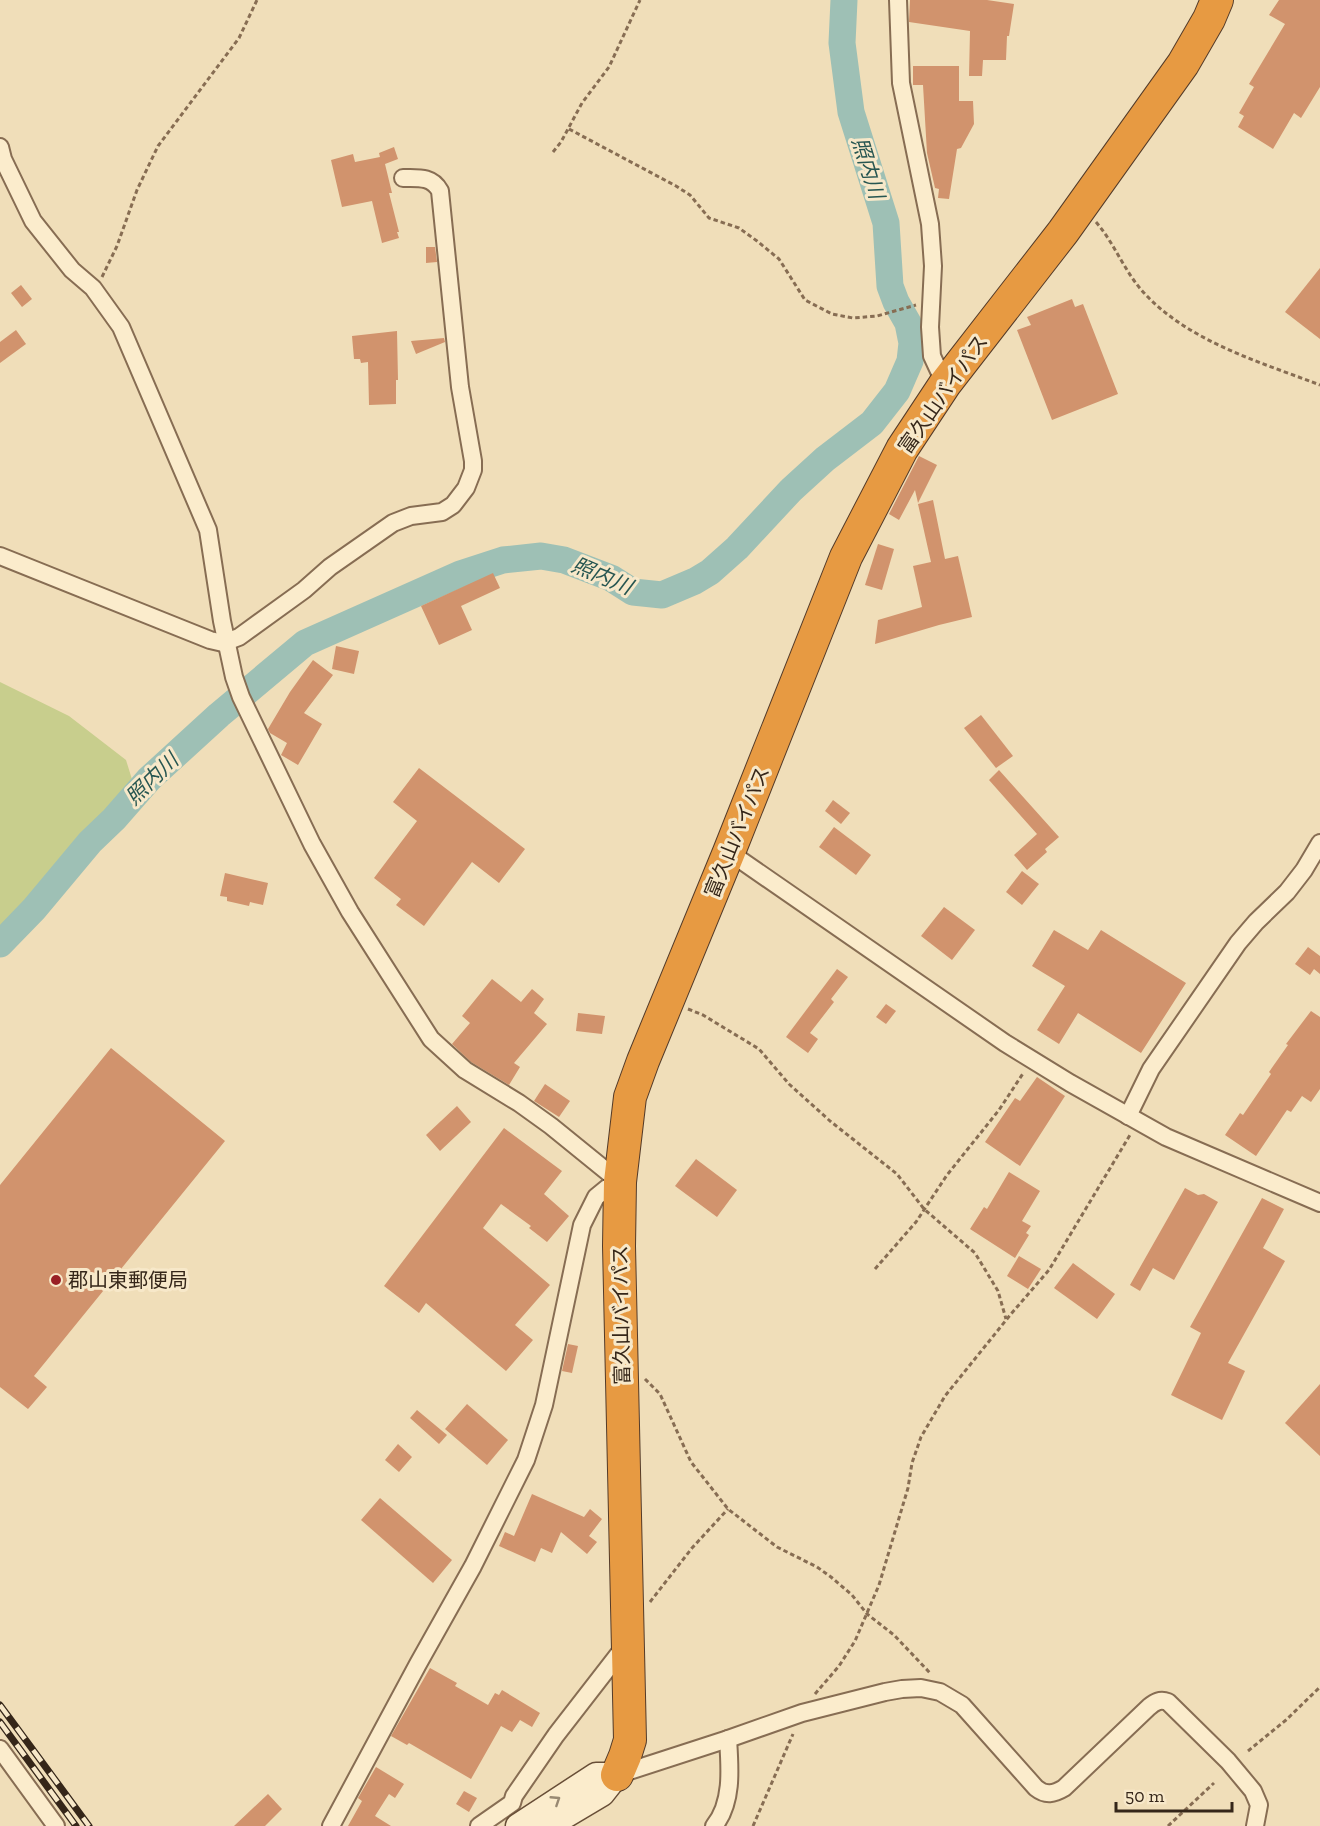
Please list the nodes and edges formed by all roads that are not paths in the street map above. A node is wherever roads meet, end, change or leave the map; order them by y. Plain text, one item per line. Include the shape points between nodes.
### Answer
1 (898, 0) edge
2 (1217, 0) edge
3 (0, 147) edge
4 (403, 178) dead end
5 (945, 384) junction
6 (0, 556) edge
7 (227, 642) junction
8 (1320, 843) edge
9 (729, 852) junction
10 (1133, 1118) junction
11 (620, 1182) junction
12 (1320, 1203) edge
13 (627, 1642) junction
14 (728, 1739) junction
15 (0, 1749) edge
16 (605, 1781) junction
17 (56, 1826) edge
18 (331, 1826) edge
19 (479, 1826) edge
20 (518, 1826) edge
21 (548, 1826) edge
22 (714, 1826) edge
23 (1255, 1826) edge

1 - 5 street via 901,83 930,225 932,356
2 - 5 highway, 富久山バイパス via 1183,64 1082,206
3 - 7 street via 33,221 72,270 93,288 121,327 208,530
4 - 7 street via 424,178 440,191 460,387 473,461 470,481 453,505 442,512 393,523
5 - 9 highway, 富久山バイパス via 902,449 846,557
6 - 7 street via 210,640
7 - 11 street via 241,697 312,844 431,1039 465,1070 551,1126
8 - 10 street via 1287,892 1238,943 1151,1069
9 - 10 street via 1032,1060
9 - 11 highway, 富久山バイパス via 630,1097
10 - 12 street via 1167,1137
11 - 13 highway, 富久山バイパス
11 - 18 street via 596,1197 582,1225 544,1406 526,1460 473,1566
13 - 16 highway, 富久山バイパス via 630,1740 626,1756
13 - 19 street via 556,1735 512,1803
14 - 16 street
14 - 22 street via 728,1794 724,1811
14 - 23 street via 802,1713 902,1689 921,1689 944,1694 962,1705 1036,1788 1047,1794 1064,1788 1149,1707 1164,1700 1228,1761 1253,1791 1258,1805
15 - 17 street
20 -> 16 main road
16 - 21 main road

